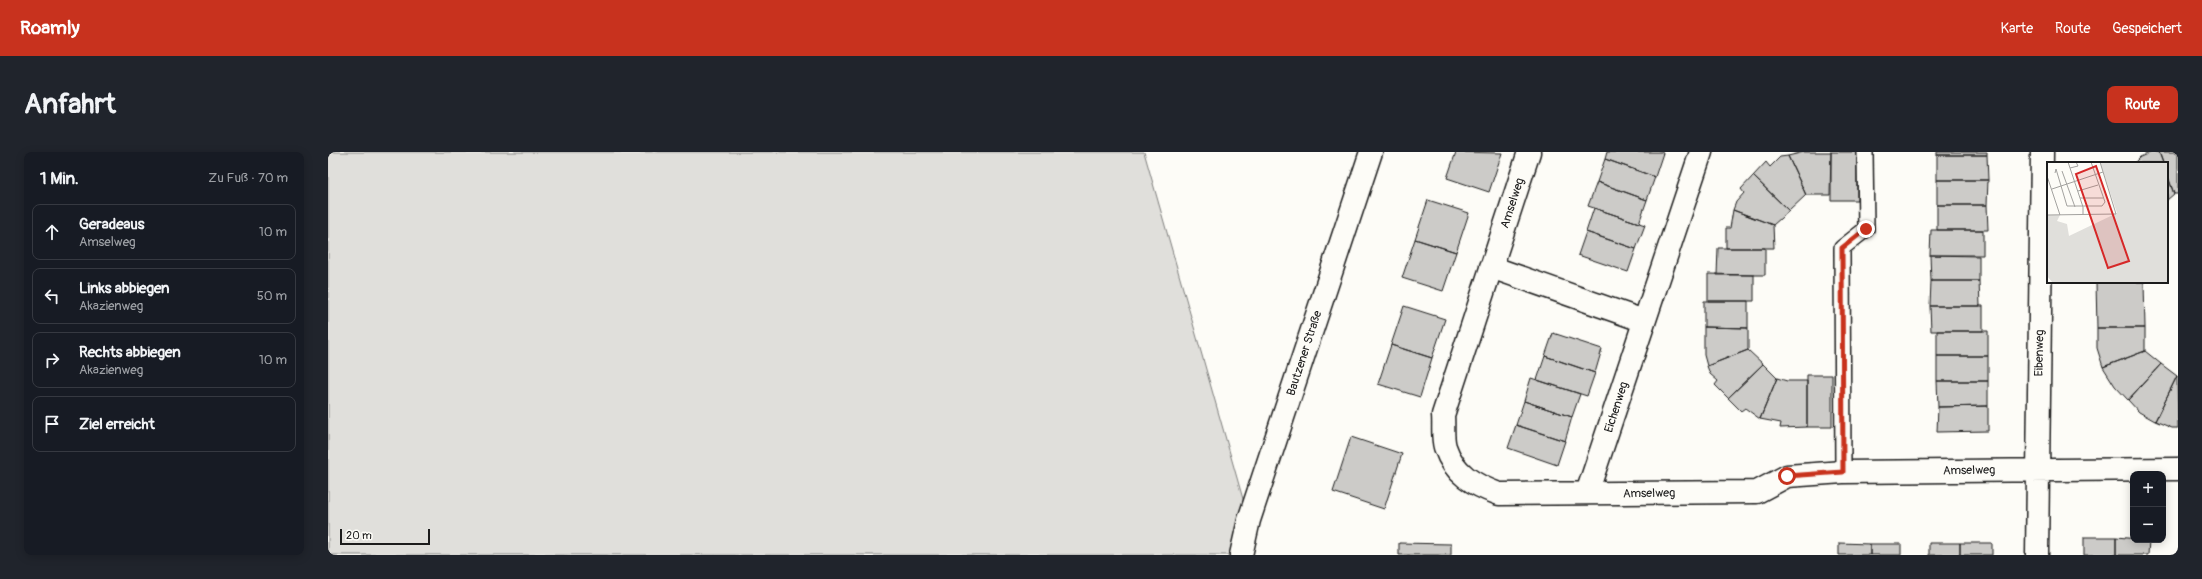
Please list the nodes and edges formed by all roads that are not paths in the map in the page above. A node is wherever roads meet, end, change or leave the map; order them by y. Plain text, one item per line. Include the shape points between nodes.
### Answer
1 (1371, 152) edge
2 (1529, 152) edge
3 (1701, 152) edge
4 (1866, 152) edge
5 (2042, 152) edge
6 (1491, 267) junction
7 (1644, 321) junction
8 (2038, 469) junction
9 (2178, 470) edge
10 (1843, 472) junction
11 (1587, 494) junction
12 (1241, 555) edge
13 (2037, 555) edge

1 - 12 street, Bautzener Straße via 1249,520
2 - 6 street, Amselweg
3 - 7 street, Eichenweg
4 - 10 lane via 1866,229 1842,248
5 - 8 street, Eibenweg
6 - 7 street
6 - 11 street, Amselweg via 1443,415 1445,446 1458,470 1474,485 1499,494
7 - 11 street, Eichenweg
8 - 9 street, Amselweg
8 - 10 street, Amselweg
8 - 13 street, Eibenweg
10 - 11 street, Amselweg via 1787,476 1757,492

